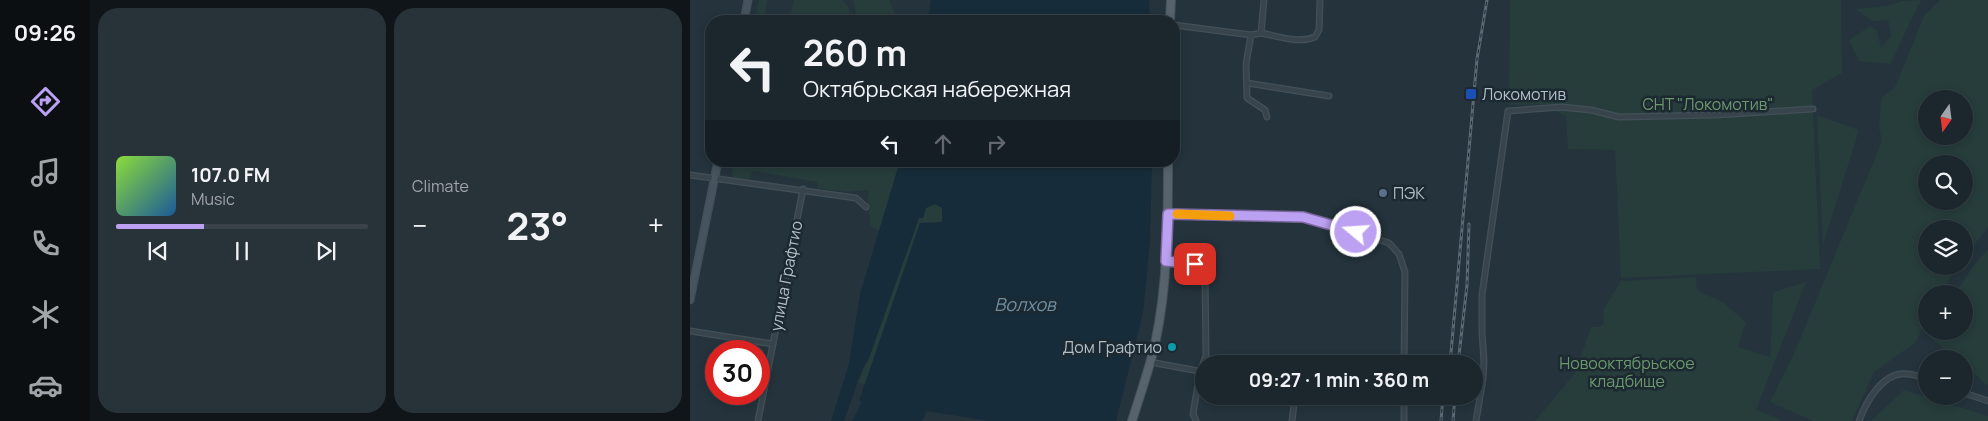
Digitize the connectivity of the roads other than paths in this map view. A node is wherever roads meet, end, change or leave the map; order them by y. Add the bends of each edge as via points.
1 (748, 0) edge
2 (1171, 0) edge
3 (1264, 0) edge
4 (1320, 0) edge
5 (745, 15) edge
6 (1170, 15) edge
7 (1180, 27) edge
8 (1261, 33) junction
9 (1251, 35) junction
10 (1247, 83) junction
11 (1329, 96) dead end
12 (1813, 109) dead end
13 (1267, 117) dead end
14 (717, 167) edge
15 (1168, 167) edge
16 (690, 175) edge
17 (714, 179) junction
18 (803, 189) junction
19 (866, 207) dead end
20 (1168, 214) junction
21 (1166, 261) junction
22 (690, 300) edge
23 (690, 331) edge
24 (773, 344) junction
25 (1206, 355) edge
26 (1404, 355) edge
27 (1150, 362) junction
28 (1195, 371) edge
29 (1918, 377) edge
30 (1973, 395) edge
31 (1988, 401) edge
32 (1195, 405) edge
33 (1294, 405) edge
34 (1404, 405) edge
35 (758, 421) edge
36 (1132, 421) edge
37 (1196, 421) edge
38 (1292, 421) edge
39 (1404, 421) edge
40 (1476, 421) edge
41 (1858, 421) edge

1 - 5 street
2 - 6 main road
3 - 8 street
4 - 8 street via 1319,30 1315,38 1299,40
7 - 9 street
8 - 9 street
9 - 10 street via 1246,64
10 - 11 street
10 - 13 street via 1247,98 1265,110
12 - 40 street via 1619,117 1561,107 1508,111 1482,295 1484,362
14 - 17 street
15 - 20 main road
16 - 17 street
17 - 18 street
17 - 22 street
18 - 19 street via 856,198
18 - 24 street, улица Графтио
20 - 21 main road
20 - 26 street via 1303,217 1388,242 1399,254 1405,272
21 - 25 street via 1201,266 1205,275
21 - 27 main road via 1160,320
23 - 24 street
24 - 35 street, улица Графтио
27 - 28 street
27 - 36 main road
29 - 41 street via 1905,373 1889,378 1868,402
30 - 31 street
32 - 37 street via 1193,414
33 - 38 street
34 - 39 street

